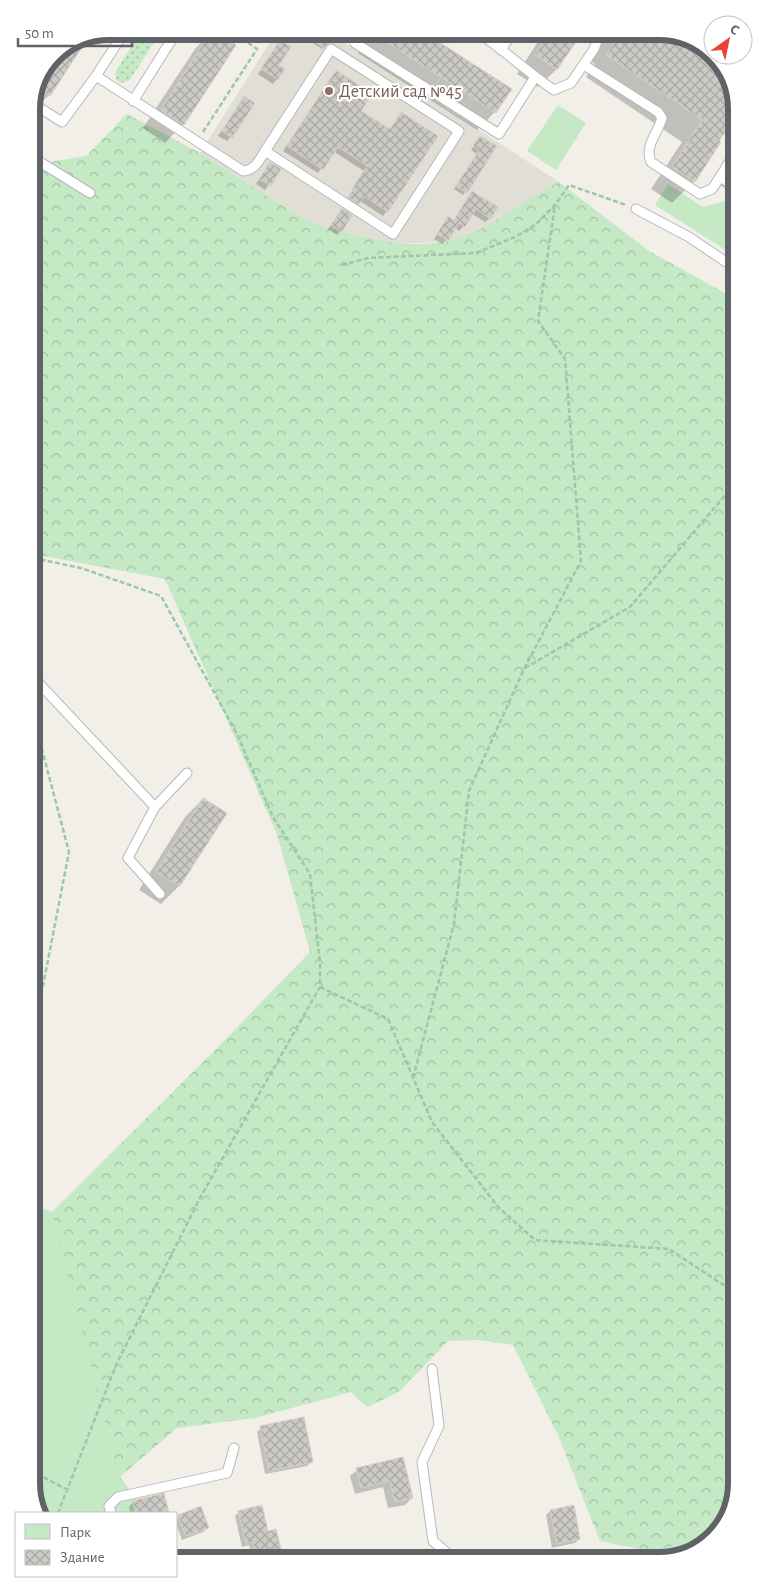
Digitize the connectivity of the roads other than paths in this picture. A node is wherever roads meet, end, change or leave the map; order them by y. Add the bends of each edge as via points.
1 (119, 40) edge
2 (171, 40) edge
3 (357, 40) edge
4 (489, 40) edge
5 (507, 40) edge
6 (597, 40) edge
7 (501, 50) junction
8 (584, 65) junction
9 (96, 76) junction
10 (535, 78) junction
11 (133, 101) junction
12 (40, 108) edge
13 (265, 151) junction
14 (40, 162) edge
15 (728, 164) edge
16 (720, 177) junction
17 (728, 182) edge
18 (90, 193) dead end
19 (636, 209) road end
20 (728, 263) edge
21 (40, 684) edge
22 (187, 773) dead end
23 (155, 807) junction
24 (160, 894) dead end
25 (432, 1369) dead end
26 (234, 1448) dead end
27 (111, 1512) edge
28 (446, 1552) edge

1 - 9 lane
2 - 11 lane
3 - 10 lane via 355,43 499,134
4 - 7 lane
5 - 7 lane
6 - 8 lane
7 - 10 lane
8 - 10 lane via 571,83 554,90
8 - 16 lane via 658,112 662,118 648,148 651,162 700,194 712,189
9 - 11 lane
9 - 12 lane via 62,122
11 - 13 lane via 243,171 256,165
13 - 13 lane via 393,234 459,132 331,49
14 - 18 lane
15 - 16 lane
16 - 17 lane
19 - 20 lane via 689,237
21 - 23 lane
22 - 23 lane
23 - 24 lane via 128,858
25 - 28 lane via 439,1426 422,1462 434,1542
26 - 27 lane via 227,1473 118,1496 109,1506

